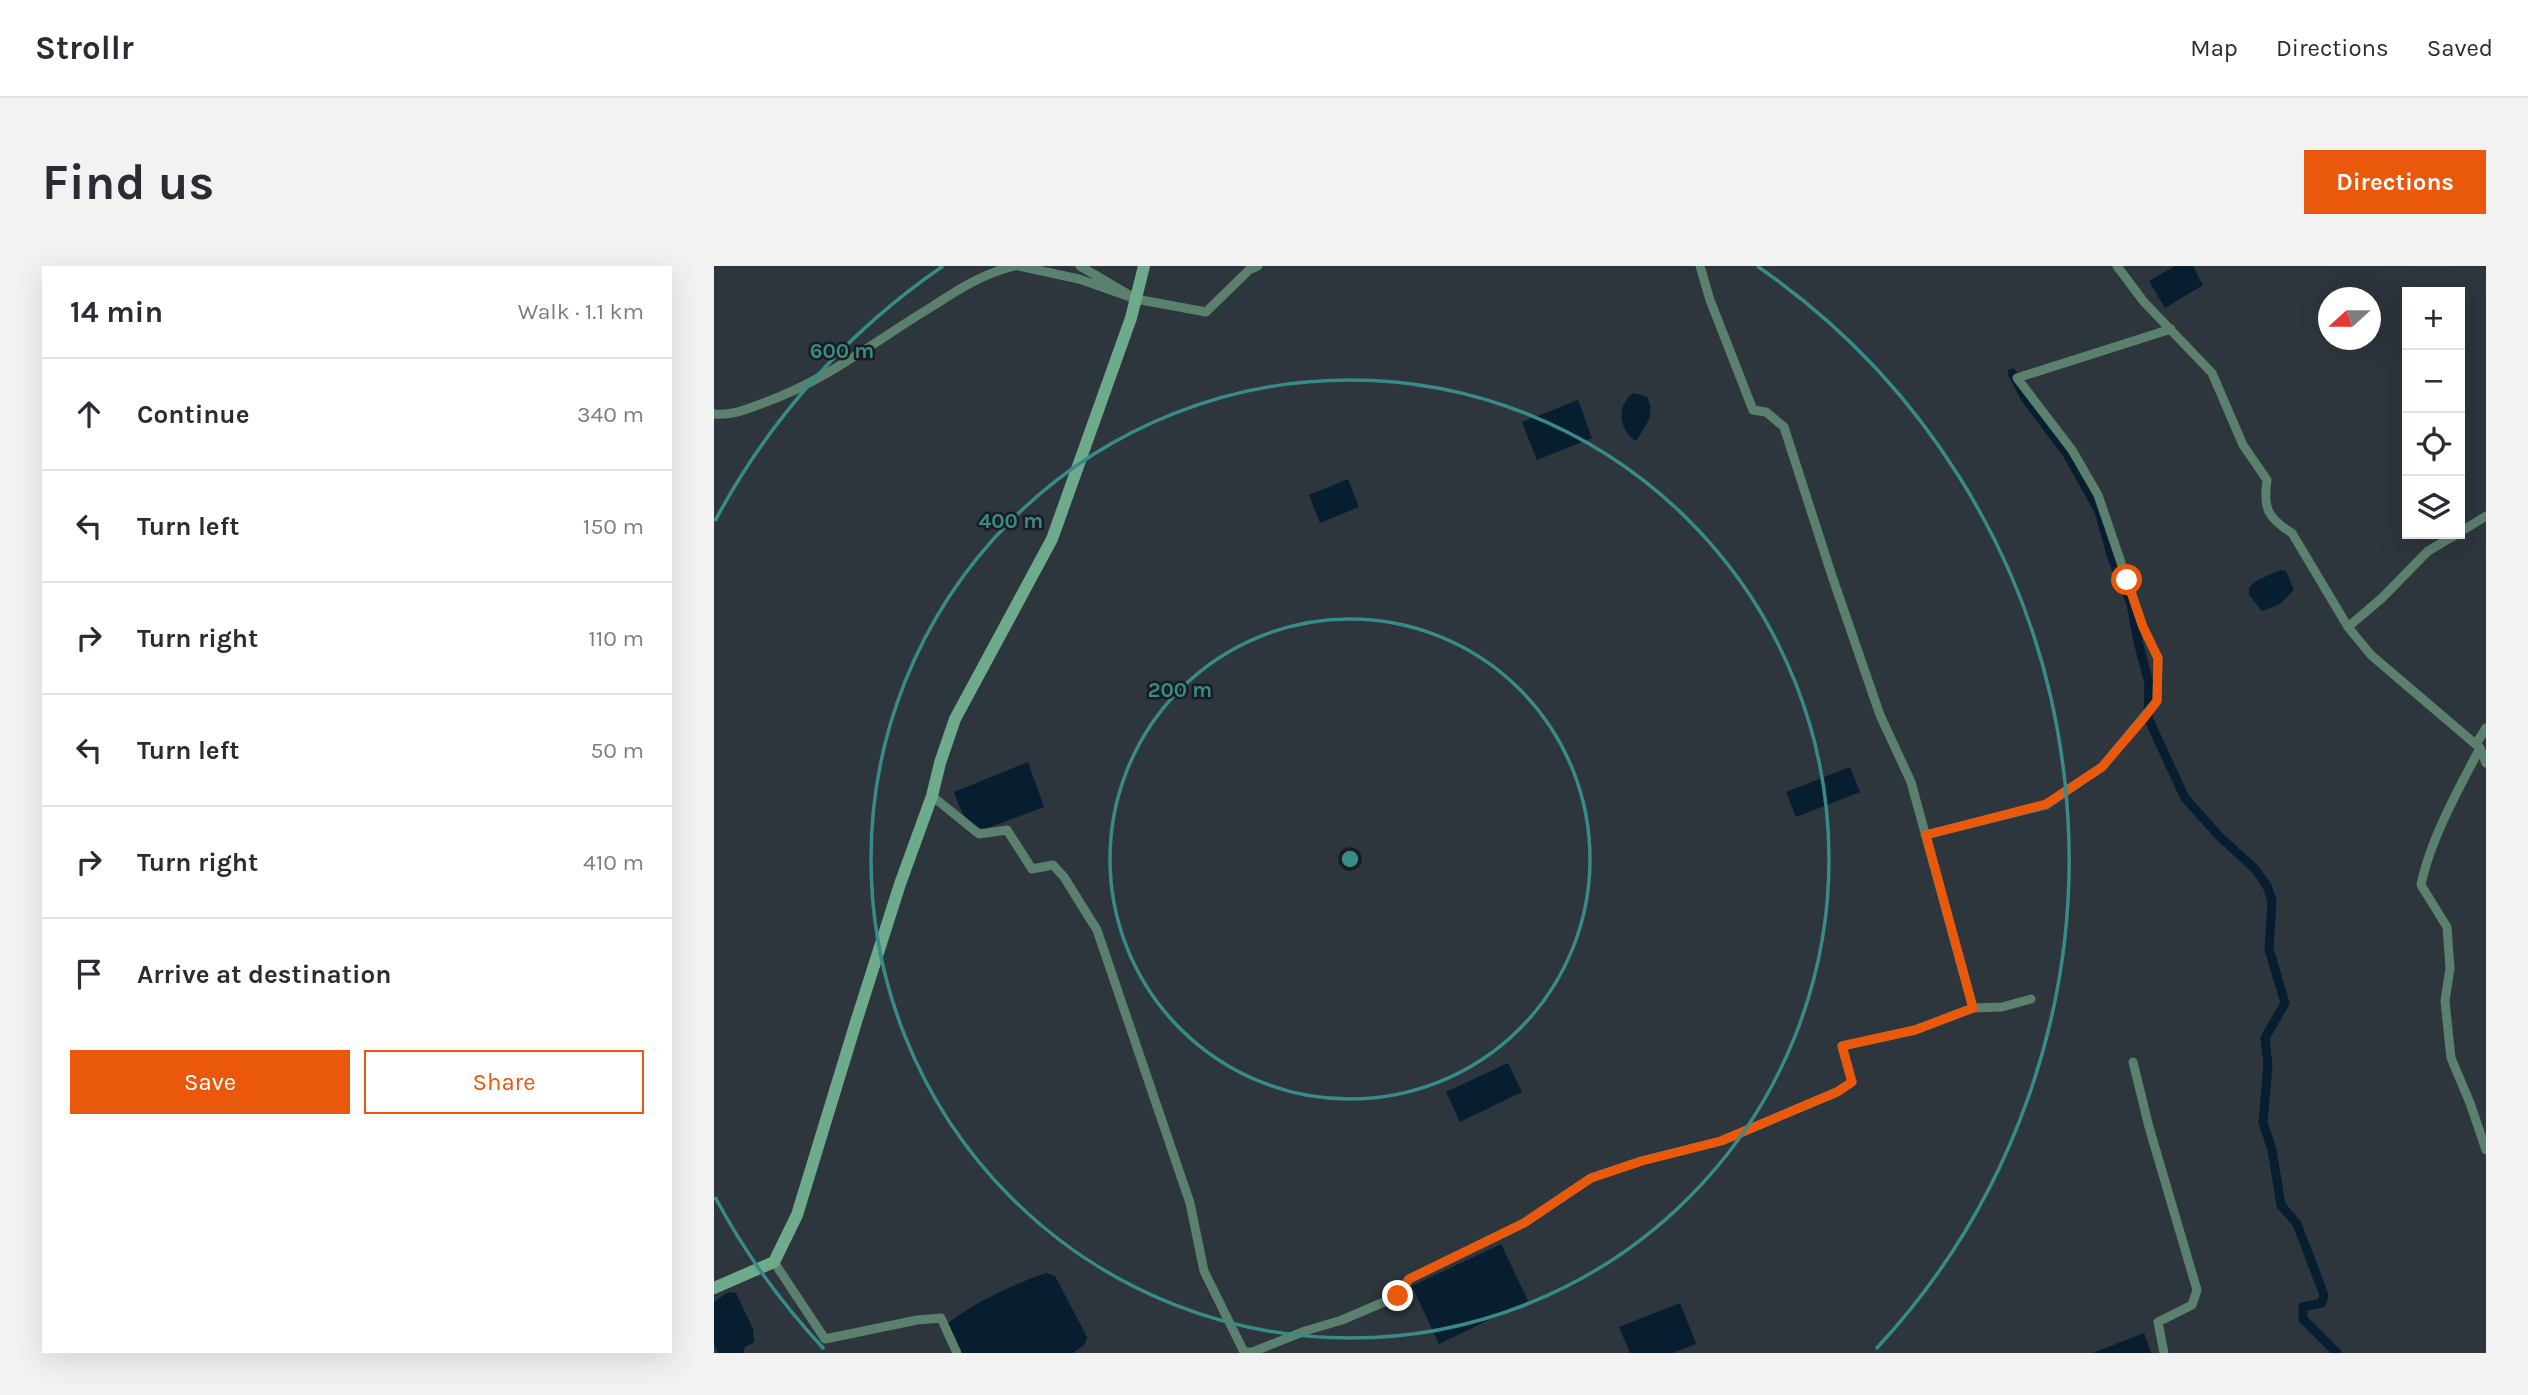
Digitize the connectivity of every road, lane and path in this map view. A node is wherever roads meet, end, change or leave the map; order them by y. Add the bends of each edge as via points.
1 (1016, 266) edge
2 (1080, 266) edge
3 (1144, 266) edge
4 (1258, 266) edge
5 (1700, 266) edge
6 (2117, 266) edge
7 (1136, 299) junction
8 (2171, 329) junction
9 (714, 414) edge
10 (2486, 516) edge
11 (2465, 529) edge
12 (2448, 539) edge
13 (2348, 627) junction
14 (2486, 728) edge
15 (2478, 746) junction
16 (2486, 763) edge
17 (932, 796) junction
18 (1926, 835) junction
19 (2031, 999) dead end
20 (1973, 1008) junction
21 (2133, 1062) dead end
22 (2486, 1150) edge
23 (774, 1262) junction
24 (714, 1288) edge
25 (1252, 1352) edge
26 (957, 1353) edge
27 (2164, 1353) edge

1 - 7 street via 1079,279
1 - 9 street via 958,290 805,386 749,409
2 - 7 street
3 - 7 main road
4 - 7 street via 1206,312
5 - 18 street via 1753,410 1766,412 1784,427 1880,715 1911,782
6 - 8 street
7 - 17 main road via 1052,539 955,719
8 - 13 street via 2212,373 2243,445 2267,480 2264,501 2275,523 2292,533
8 - 18 street via 2017,377 2072,450 2098,495 2158,658 2157,701 2102,767 2046,804
10 - 11 street
12 - 13 street via 2428,551
13 - 15 street via 2371,655
14 - 15 street
15 - 16 street
15 - 22 street via 2421,885 2447,927 2450,968 2445,1001 2451,1058
17 - 23 main road via 797,1216
17 - 25 street via 979,834 1007,830 1032,869 1053,865 1097,930 1190,1203 1204,1271 1244,1352
18 - 20 street
19 - 20 street
20 - 25 street via 1915,1030 1842,1046 1852,1082 1837,1092 1721,1141 1591,1178 1524,1223 1409,1279 1398,1296
21 - 27 street via 2197,1290 2192,1305 2158,1322
23 - 24 main road
23 - 26 street via 825,1339 941,1318

